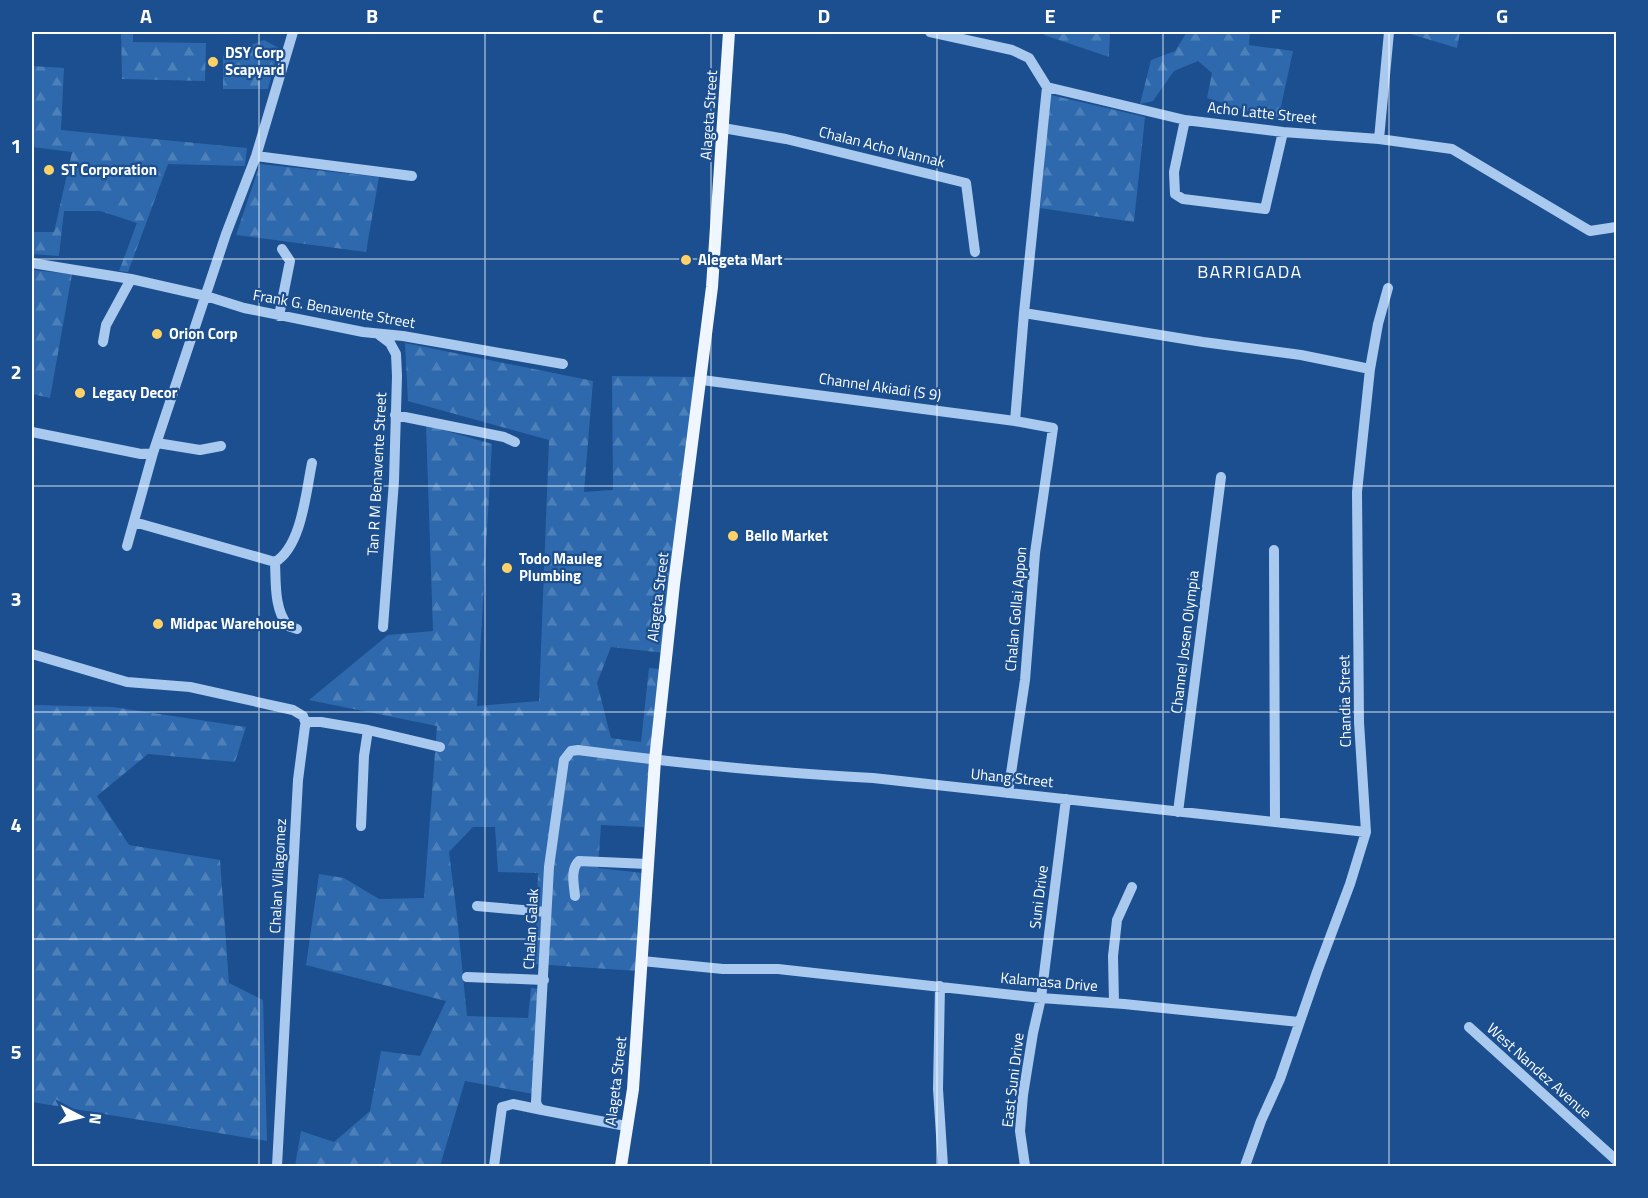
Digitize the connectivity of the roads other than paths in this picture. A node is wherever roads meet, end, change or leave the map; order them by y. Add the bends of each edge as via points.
1 (293, 32) edge
2 (729, 32) edge
3 (930, 32) edge
4 (1389, 32) edge
5 (1047, 87) junction
6 (1185, 120) junction
7 (723, 128) junction
8 (1283, 132) junction
9 (1379, 139) junction
10 (256, 156) junction
11 (412, 176) dead end
12 (1617, 226) edge
13 (282, 249) dead end
14 (975, 252) dead end
15 (32, 263) edge
16 (131, 279) junction
17 (1388, 288) dead end
18 (206, 296) junction
19 (1024, 313) junction
20 (279, 316) junction
21 (375, 333) junction
22 (103, 342) dead end
23 (563, 364) dead end
24 (1370, 369) junction
25 (702, 380) junction
26 (394, 415) junction
27 (1015, 421) junction
28 (1053, 428) joint
29 (32, 432) edge
30 (515, 442) dead end
31 (221, 446) dead end
32 (155, 448) junction
33 (312, 463) dead end
34 (1221, 477) dead end
35 (134, 522) junction
36 (127, 546) dead end
37 (1274, 550) dead end
38 (275, 562) junction
39 (383, 627) dead end
40 (297, 629) dead end
41 (32, 654) edge
42 (306, 724) junction
43 (368, 730) junction
44 (440, 747) dead end
45 (655, 760) junction
46 (1008, 793) junction
47 (1066, 799) junction
48 (1178, 812) junction
49 (1275, 822) junction
50 (361, 826) dead end
51 (1366, 832) junction
52 (648, 864) junction
53 (1132, 887) dead end
54 (575, 896) dead end
55 (477, 906) dead end
56 (546, 912) junction
57 (642, 962) junction
58 (467, 977) dead end
59 (544, 980) junction
60 (940, 986) junction
61 (1041, 998) junction
62 (1114, 1003) junction
63 (1299, 1022) junction
64 (1469, 1027) dead end
65 (542, 1110) junction
66 (626, 1126) junction
67 (1617, 1161) edge
68 (277, 1167) edge
69 (494, 1167) edge
70 (621, 1167) edge
71 (943, 1167) edge
72 (1025, 1167) edge
73 (1245, 1167) edge

1 - 10 street
2 - 7 main road, Alageta Street
3 - 5 street via 1012,50 1029,58
4 - 9 street
5 - 6 street, Acho Latte Street
5 - 19 street
6 - 8 street, Acho Latte Street
6 - 8 street via 1174,172 1175,194 1184,199 1265,209
7 - 14 street, Chalan Acho Nannak via 786,139 966,183
7 - 25 main road, Alageta Street
8 - 9 street, Acho Latte Street
9 - 12 street, Acho Latte Street via 1452,148 1590,231
10 - 11 street
10 - 18 street
13 - 20 street via 290,261
15 - 16 street, Frank G. Benavente Street
16 - 18 street, Frank G. Benavente Street
16 - 22 street via 106,325
17 - 24 street, Chandia Street
18 - 20 street, Frank G. Benavente Street
18 - 32 street
19 - 24 street
19 - 27 street
20 - 21 street, Frank G. Benavente Street
21 - 23 street, Frank G. Benavente Street
21 - 26 street, Tan R M Benavente Street via 390,343 396,354
24 - 51 street, Chandia Street via 1357,492 1359,722
25 - 27 street, Channel Akiadi (S 9)
25 - 45 main road, Alageta Street
26 - 30 street
26 - 39 street, Tan R M Benavente Street via 394,481
27 - 28 street, Channel Akiadi (S 9)
28 - 46 street, Chalan Gollai Appon via 1035,553 1023,699
29 - 32 street via 141,454
31 - 32 street via 200,450
32 - 35 street
33 - 38 street via 296,536 288,552
34 - 48 street, Channel Josen Olympia
35 - 36 street
35 - 38 street
37 - 49 street
38 - 40 street via 281,615 288,626
41 - 42 street via 127,682 190,687 293,710 303,716
42 - 43 street via 321,722
42 - 68 street, Chalan Villagomez via 298,780
43 - 44 street
43 - 50 street
45 - 46 street, Uhang Street
45 - 52 main road, Alageta Street
45 - 56 street, Chalan Galak via 568,752 557,802
46 - 47 street, Uhang Street
47 - 48 street, Uhang Street
47 - 61 street, Suni Drive
48 - 49 street, Uhang Street
49 - 51 street, Uhang Street
51 - 63 street, Chandia Street
52 - 54 street via 579,861 574,870
52 - 57 main road, Alageta Street
53 - 62 street via 1117,920
55 - 56 street
56 - 59 street, Chalan Galak
57 - 60 street, Kalamasa Drive via 778,969
57 - 66 main road, Alageta Street via 633,1089
58 - 59 street
59 - 65 street, Chalan Galak via 536,1102
60 - 61 street, Kalamasa Drive
60 - 71 street via 938,1089
61 - 62 street, Kalamasa Drive
61 - 72 street, East Suni Drive via 1020,1131
62 - 63 street, Kalamasa Drive
63 - 73 street
64 - 67 street, West Nandez Avenue
65 - 66 street
65 - 69 street via 513,1104 502,1107
66 - 70 main road, Alageta Street

